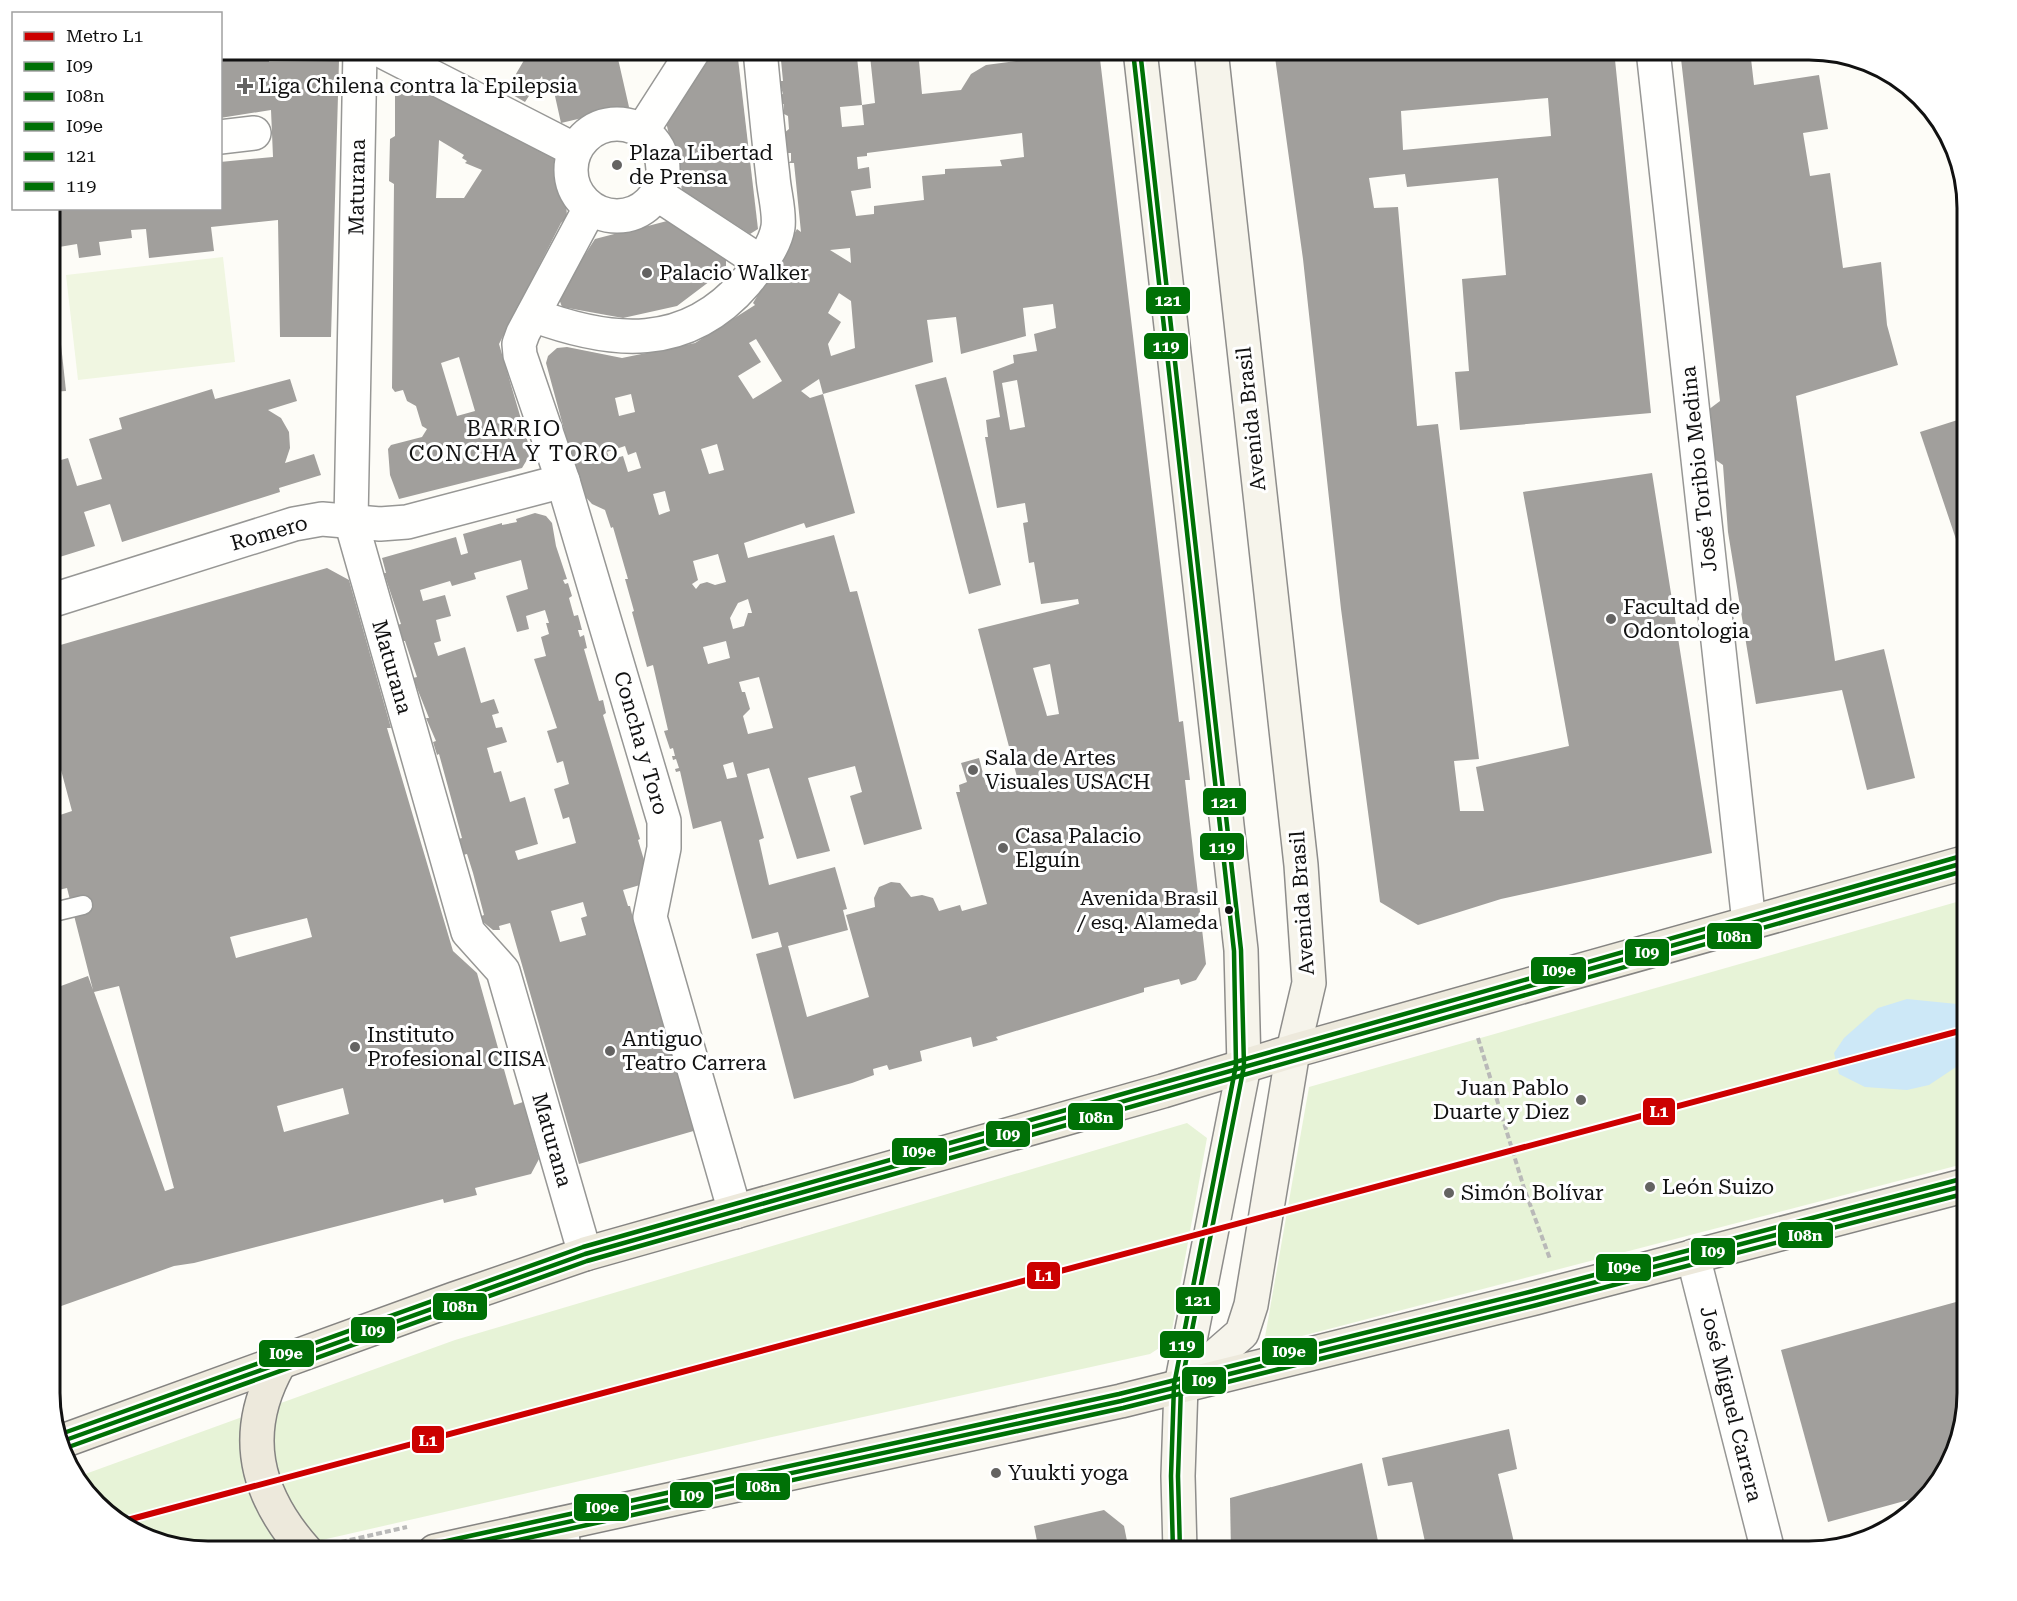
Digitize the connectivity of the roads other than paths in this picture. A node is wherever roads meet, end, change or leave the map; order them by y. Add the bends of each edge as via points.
1 (360, 60) edge
2 (400, 60) edge
3 (688, 60) edge
4 (761, 60) edge
5 (1141, 60) edge
6 (1212, 60) edge
7 (1654, 60) edge
8 (642, 131) junction
9 (254, 133) dead end
10 (222, 137) edge
11 (575, 150) junction
12 (657, 194) junction
13 (590, 208) junction
14 (762, 263) junction
15 (533, 315) junction
16 (563, 481) junction
17 (351, 521) junction
18 (60, 598) edge
19 (1957, 865) edge
20 (83, 905) dead end
21 (60, 911) edge
22 (1749, 923) junction
23 (1293, 1051) junction
24 (1244, 1066) junction
25 (1957, 1188) edge
26 (735, 1212) junction
27 (585, 1254) junction
28 (1693, 1256) junction
29 (279, 1364) junction
30 (1181, 1386) junction
31 (68, 1439) edge
32 (563, 1538) edge
33 (299, 1541) edge
34 (533, 1541) edge
35 (1180, 1541) edge
36 (1765, 1541) edge

1 - 17 street, Maturana
2 - 11 street
3 - 8 street
4 - 14 street via 778,227
5 - 24 main road via 1238,913
6 - 23 main road, Avenida Brasil via 1306,917 1309,983
7 - 22 street, José Toribio Medina
8 - 11 street via 630,126 604,126 592,131
8 - 12 street via 660,155 663,174
9 - 10 street
11 - 13 street via 572,181 580,199
12 - 13 street via 641,209 621,216
12 - 14 street
13 - 15 street, Concha y Toro
14 - 15 street via 734,296 690,325 658,334 626,338 573,330
15 - 16 street, Concha y Toro via 523,333 520,355
16 - 17 street, Romero via 407,522
16 - 26 street, Concha y Toro via 664,821 664,848 650,917
17 - 18 street, Romero via 322,519 294,524
17 - 27 street, Maturana via 468,932 504,971
19 - 22 main road
20 - 21 lane
22 - 23 main road
23 - 24 main road
23 - 30 main road, Avenida Brasil via 1251,1305 1242,1333
24 - 26 main road
24 - 30 main road
25 - 28 main road
26 - 27 main road
27 - 29 main road
28 - 30 main road
28 - 36 street, José Miguel Carrera
29 - 31 main road
29 - 33 main road via 261,1403 256,1450 271,1503
30 - 32 main road
30 - 35 main road
32 - 34 main road

